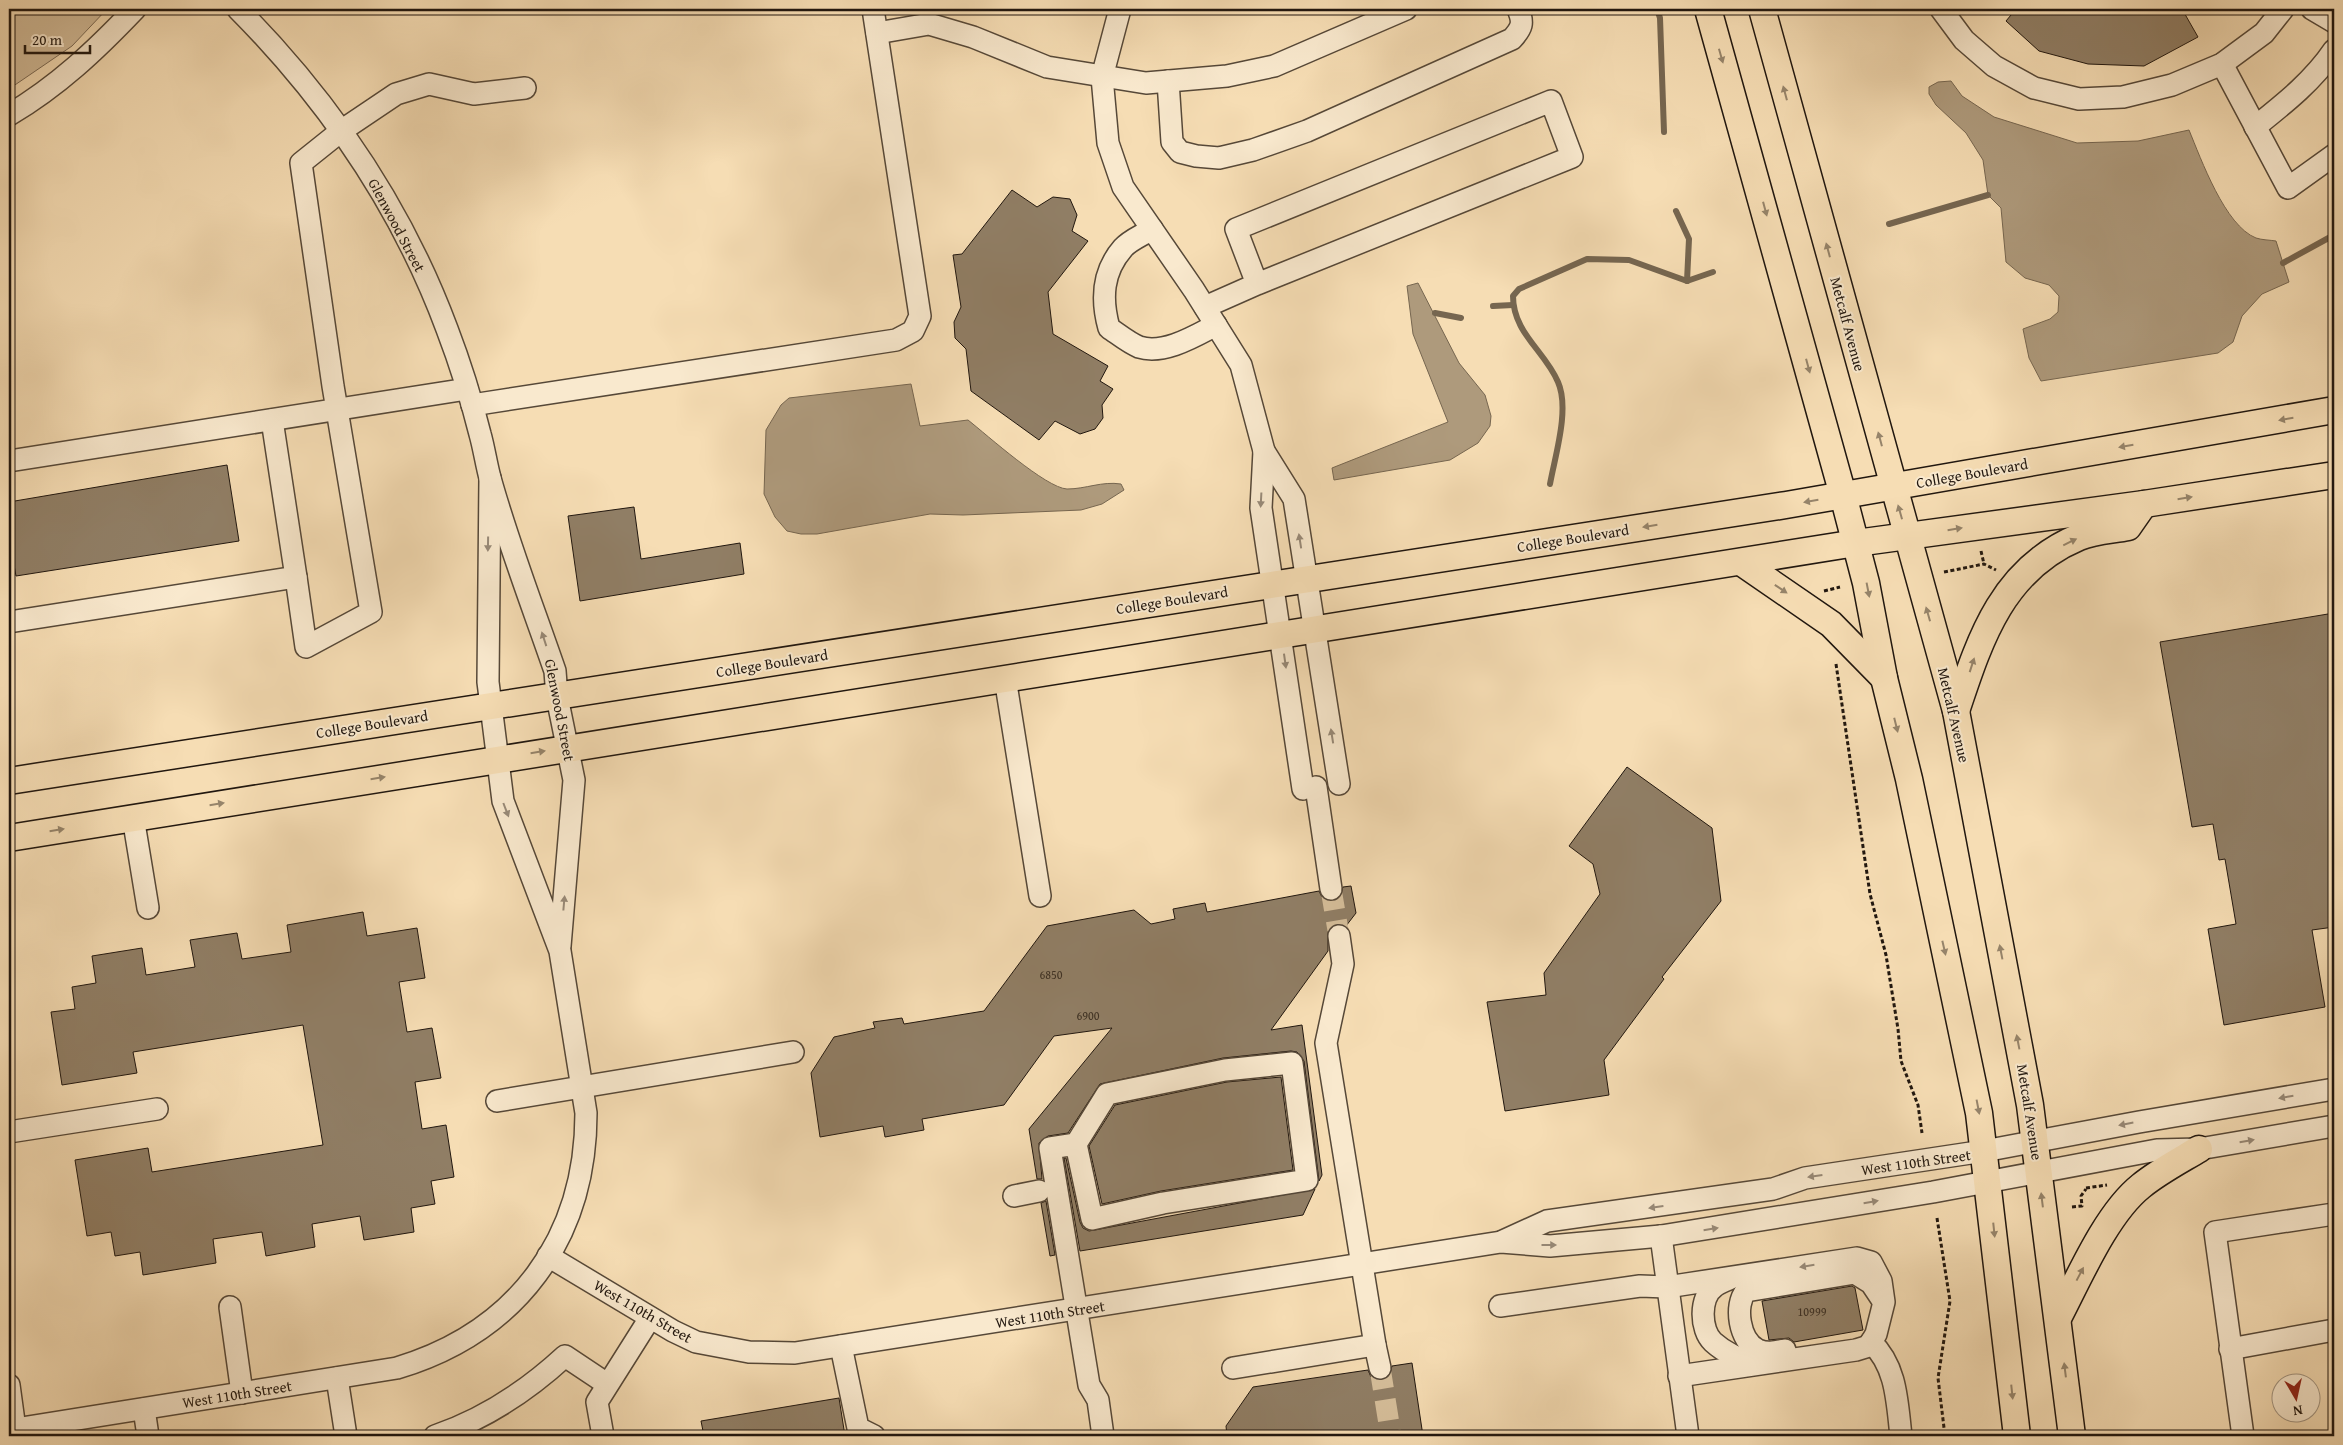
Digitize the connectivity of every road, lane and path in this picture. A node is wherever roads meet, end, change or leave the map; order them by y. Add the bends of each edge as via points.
1 (135, 9) edge
2 (238, 9) edge
3 (873, 9) edge
4 (1120, 9) edge
5 (1406, 9) edge
6 (1518, 9) edge
7 (1708, 9) edge
8 (1762, 9) edge
9 (1941, 9) edge
10 (2283, 9) edge
11 (2312, 9) edge
12 (2334, 22) edge
13 (876, 33) junction
14 (2334, 50) edge
15 (2222, 64) junction
16 (1102, 78) junction
17 (1168, 81) junction
18 (525, 88) dead end
19 (9, 115) edge
20 (2255, 126) junction
21 (341, 131) junction
22 (2334, 155) edge
23 (1152, 229) junction
24 (1257, 284) junction
25 (1210, 316) junction
26 (470, 397) junction
27 (338, 409) junction
28 (2334, 410) edge
29 (272, 420) junction
30 (1264, 452) junction
31 (9, 461) edge
32 (2332, 475) edge
33 (490, 478) junction
34 (1893, 486) junction
35 (1843, 495) junction
36 (2144, 504) junction
37 (1907, 537) junction
38 (1856, 543) junction
39 (1981, 551) dead end
40 (1741, 562) junction
41 (1944, 572) dead end
42 (296, 577) junction
43 (1307, 580) junction
44 (1273, 585) junction
45 (1840, 587) dead end
46 (1818, 592) dead end
47 (9, 622) edge
48 (1314, 630) junction
49 (1281, 635) junction
50 (1836, 663) dead end
51 (1004, 678) junction
52 (1884, 678) junction
53 (556, 697) junction
54 (491, 705) junction
55 (1956, 711) junction
56 (567, 748) junction
57 (497, 758) junction
58 (9, 781) edge
59 (1340, 784) dead end
60 (133, 817) junction
61 (9, 838) edge
62 (1331, 889) tunnel mouth
63 (1040, 896) dead end
64 (148, 908) dead end
65 (1339, 936) tunnel mouth
66 (560, 951) junction
67 (794, 1052) dead end
68 (582, 1087) junction
69 (2334, 1089) edge
70 (497, 1101) dead end
71 (157, 1109) dead end
72 (2334, 1126) edge
73 (9, 1132) edge
74 (1922, 1133) dead end
75 (2034, 1142) junction
76 (1076, 1144) junction
77 (2199, 1149) junction
78 (1984, 1152) junction
79 (2039, 1171) junction
80 (1989, 1182) junction
81 (2084, 1182) dead end
82 (1039, 1191) dead end
83 (1014, 1196) dead end
84 (2072, 1207) dead end
85 (2334, 1214) edge
86 (1937, 1218) dead end
87 (1661, 1236) junction
88 (1501, 1242) junction
89 (548, 1256) junction
90 (1364, 1264) junction
91 (1739, 1284) junction
92 (1667, 1287) junction
93 (1500, 1306) dead end
94 (230, 1307) dead end
95 (1077, 1310) junction
96 (650, 1318) junction
97 (2058, 1318) junction
98 (2334, 1330) edge
99 (1874, 1338) junction
100 (1375, 1345) junction
101 (841, 1346) junction
102 (2230, 1349) junction
103 (1759, 1357) junction
104 (1233, 1368) dead end
105 (1380, 1368) tunnel mouth
106 (1679, 1376) junction
107 (337, 1378) junction
108 (607, 1384) junction
109 (9, 1385) edge
110 (242, 1393) junction
111 (144, 1409) junction
112 (12, 1430) edge
113 (148, 1436) edge
114 (346, 1436) edge
115 (435, 1436) edge
116 (602, 1436) edge
117 (874, 1436) edge
118 (1103, 1436) edge
119 (1688, 1436) edge
120 (1901, 1436) edge
121 (1945, 1436) edge
122 (2017, 1436) edge
123 (2072, 1436) edge
124 (2243, 1436) edge

1 - 19 street via 72,71
2 - 21 street, Glenwood Street via 310,88
3 - 13 street
4 - 16 street
5 - 17 street via 1274,66 1227,76
6 - 17 street via 1522,29 1512,39 1307,131 1219,158 1180,152 1172,142
7 -> 35 main road
34 -> 8 main road, Metcalf Avenue
9 - 15 street via 1964,40 1994,66 2034,88 2078,99 2123,97 2172,85
10 - 15 street via 2264,33
11 - 12 street
13 - 16 street via 929,24 973,37 1047,67
13 - 26 street via 920,316 913,331 896,340
14 - 20 street via 2319,72 2297,94
15 - 20 street
16 - 17 street via 1146,83
16 - 23 street via 1108,144 1123,187
18 - 21 street via 474,94 429,84 396,94
20 - 22 street via 2288,188
21 - 26 street, Glenwood Street via 386,200 414,253 447,328
21 - 27 street via 300,163
23 - 25 street
23 - 25 street via 1124,247 1109,270 1103,288 1109,328 1139,347 1158,347 1180,344
24 - 24 street via 1572,157 1551,101 1236,229
24 - 25 street
25 - 30 street via 1241,365
26 - 27 street
26 - 33 street, Glenwood Street
27 - 29 street
27 - 42 street via 371,612 306,647
28 -> 34 main road, College Boulevard
29 - 31 street
29 - 42 street
43 -> 30 street via 1294,499
30 -> 44 street via 1261,508
36 -> 32 main road
53 -> 33 street, Glenwood Street via 554,671
33 -> 54 street, Glenwood Street via 488,682
34 - 35 main road, College Boulevard
37 -> 34 main road, Metcalf Avenue
35 - 38 main road
35 -> 43 main road, College Boulevard
37 -> 36 main road
55 -> 36 main road via 1987,627 2014,585 2058,548 2081,536 2128,527
37 - 38 main road
55 -> 37 main road, Metcalf Avenue
38 - 40 main road
38 -> 52 main road
39 - 41 path via 1984,564
40 - 48 main road
40 -> 52 main road via 1831,624
42 - 47 street
43 - 44 main road, College Boulevard
43 - 48 street
44 - 49 street
44 - 53 main road, College Boulevard
45 - 46 path
48 - 49 main road
59 -> 48 street
49 - 51 main road
49 -> 62 street
50 - 74 path via 1870,894 1886,955 1901,1061 1918,1105
51 - 56 main road
51 - 63 street
52 -> 78 main road via 1961,1024
53 - 54 main road, College Boulevard
53 - 56 street, Glenwood Street
54 - 57 street, Glenwood Street
54 - 58 main road, College Boulevard
75 -> 55 main road, Metcalf Avenue via 2030,1105
57 -> 56 main road
66 -> 56 street, Glenwood Street via 574,780
60 -> 57 main road
57 -> 66 street, Glenwood Street via 503,801
61 -> 60 main road
60 - 64 street
65 - 90 street via 1343,964 1326,1043
66 - 68 street, Glenwood Street
67 - 68 street
68 - 70 street
68 - 89 street, Glenwood Street via 586,1139 580,1183 568,1220
69 -> 75 street, West 110th Street
71 - 73 street
77 -> 72 street, West 110th Street
75 - 78 street, West 110th Street
75 - 79 main road, Metcalf Avenue
76 - 76 street via 1107,1094 1225,1070 1292,1063 1307,1180 1164,1203 1092,1219
76 - 95 street via 1050,1148
77 - 79 street, West 110th Street via 2157,1150
97 -> 77 main road via 2104,1230 2120,1208 2140,1186
78 - 80 main road
78 -> 88 street, West 110th Street via 1805,1178 1773,1189 1548,1221
79 - 80 street, West 110th Street
97 -> 79 main road, Metcalf Avenue
87 -> 80 street, West 110th Street
80 -> 122 main road
81 - 84 path via 2082,1206
82 - 83 street
85 - 102 street via 2215,1232
86 - 121 path via 1950,1301 1938,1378
88 -> 87 street, West 110th Street via 1550,1246
87 - 92 street
88 - 90 street, West 110th Street
89 - 96 street, West 110th Street
89 - 107 street, West 110th Street via 533,1281 516,1299 466,1339 425,1359 397,1368
90 - 95 street, West 110th Street
90 - 100 street
91 - 92 street
99 -> 91 street via 1884,1302 1877,1272 1871,1262 1857,1258
91 - 103 street via 1741,1320 1748,1341
91 - 103 street via 1714,1286 1708,1294 1704,1308 1706,1331 1712,1341 1728,1353
92 - 93 street via 1640,1286
92 - 106 street
94 - 110 street
95 - 101 street, West 110th Street
95 - 118 street via 1089,1385 1098,1400
96 - 101 street, West 110th Street via 696,1342 749,1352 795,1353
96 - 108 street
123 -> 97 main road, Metcalf Avenue
98 - 102 street
99 - 103 street via 1869,1346 1856,1350
99 - 120 street via 1892,1375
100 - 104 street
100 - 105 street
101 - 117 street via 858,1428
102 - 124 street
103 - 106 street
106 - 119 street
107 - 110 street, West 110th Street
107 - 114 street
108 - 115 street via 565,1356 513,1399
108 - 116 street via 597,1402
109 - 112 street
110 - 111 street, West 110th Street
111 - 112 street, West 110th Street
111 - 113 street

